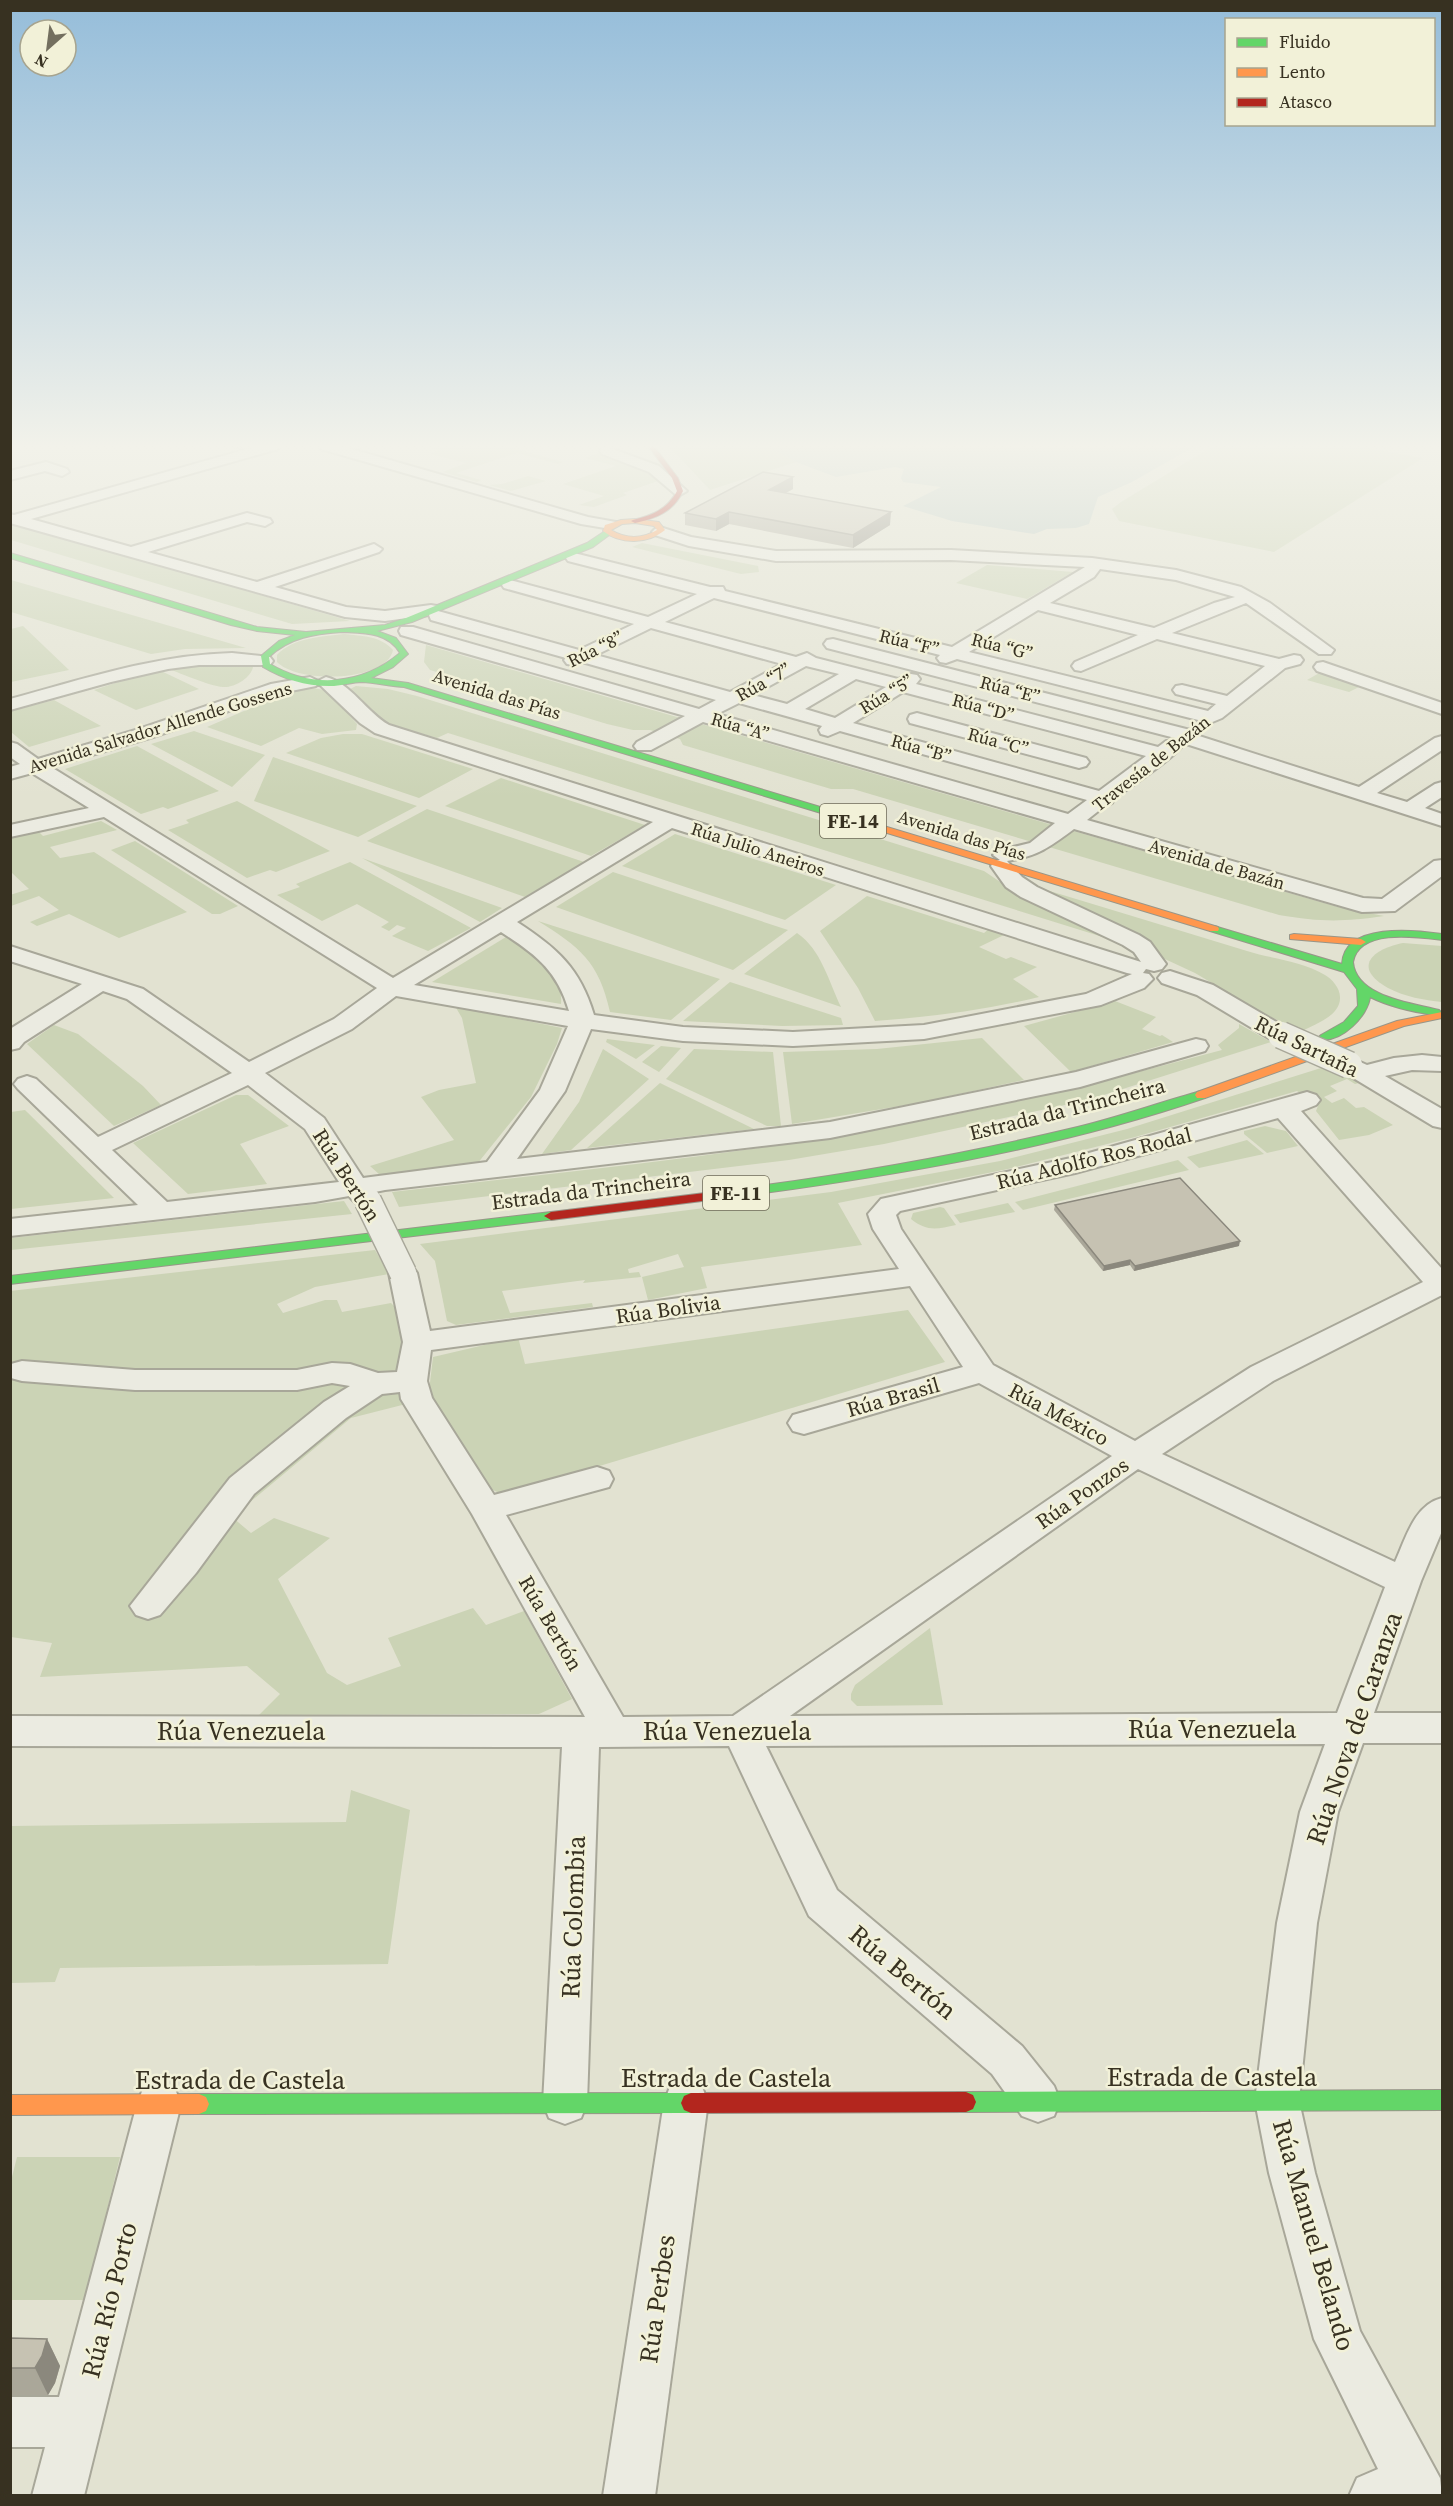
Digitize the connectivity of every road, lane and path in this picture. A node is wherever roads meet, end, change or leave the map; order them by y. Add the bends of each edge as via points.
1 (37, 563) edge
2 (169, 563) edge
3 (331, 563) edge
4 (549, 563) edge
5 (562, 563) edge
6 (593, 563) edge
7 (990, 563) edge
8 (1091, 563) edge
9 (10, 565) edge
10 (273, 568) dead end
11 (1093, 568) junction
12 (710, 574) dead end
13 (294, 575) junction
14 (510, 585) junction
15 (256, 588) junction
16 (711, 593) junction
17 (1239, 601) junction
18 (1036, 605) junction
19 (436, 613) junction
20 (882, 617) dead end
21 (650, 623) junction
22 (859, 630) junction
23 (355, 631) junction
24 (314, 633) junction
25 (1155, 634) junction
26 (404, 638) junction
27 (976, 640) junction
28 (833, 644) junction
29 (955, 644) junction
30 (998, 645) dead end
31 (581, 656) junction
32 (1292, 658) junction
33 (269, 659) junction
34 (1330, 660) junction
35 (400, 661) junction
36 (801, 661) junction
37 (1073, 664) junction
38 (929, 668) junction
39 (1104, 671) dead end
40 (550, 672) junction
41 (854, 673) junction
42 (1052, 678) junction
43 (358, 679) junction
44 (317, 682) junction
45 (901, 685) junction
46 (1161, 685) dead end
47 (1028, 694) junction
48 (735, 697) junction
49 (950, 698) junction
50 (1443, 699) edge
51 (1230, 702) junction
52 (10, 705) edge
53 (1443, 709) edge
54 (789, 711) junction
55 (1001, 711) junction
56 (702, 715) junction
57 (1210, 717) junction
58 (917, 719) junction
59 (837, 724) junction
60 (1185, 736) junction
61 (888, 738) junction
62 (1109, 740) junction
63 (1443, 742) edge
64 (803, 745) junction
65 (644, 746) junction
66 (1162, 754) junction
67 (20, 758) edge
68 (1079, 762) junction
69 (10, 773) edge
70 (1050, 784) junction
71 (1443, 788) edge
72 (1362, 794) junction
73 (1105, 799) junction
74 (1410, 809) junction
75 (108, 810) junction
76 (1443, 820) edge
77 (669, 821) junction
78 (1072, 823) junction
79 (10, 831) edge
80 (1003, 861) junction
81 (1443, 866) edge
82 (501, 922) junction
83 (1443, 937) edge
84 (1360, 942) junction
85 (10, 953) edge
86 (1347, 969) junction
87 (1150, 972) junction
88 (102, 982) junction
89 (392, 988) junction
90 (1363, 988) junction
91 (1443, 1014) edge
92 (582, 1020) junction
93 (10, 1042) edge
94 (1196, 1046) dead end
95 (1443, 1064) edge
96 (1235, 1068) dead end
97 (1357, 1069) junction
98 (249, 1074) junction
99 (16, 1087) edge
100 (1443, 1120) edge
101 (95, 1148) junction
102 (496, 1169) junction
103 (370, 1207) junction
104 (160, 1211) junction
105 (882, 1214) joint
106 (10, 1228) edge
107 (918, 1276) junction
108 (10, 1280) edge
109 (1442, 1285) edge
110 (418, 1342) junction
111 (22, 1371) dead end
112 (982, 1372) junction
113 (412, 1381) junction
114 (375, 1384) junction
115 (804, 1422) dead end
116 (1136, 1455) junction
117 (597, 1479) dead end
118 (486, 1509) junction
119 (1443, 1510) edge
120 (1404, 1581) junction
121 (148, 1606) dead end
122 (1443, 1728) edge
123 (1350, 1729) junction
124 (10, 1731) edge
125 (741, 1731) junction
126 (597, 1732) junction
127 (1277, 2100) junction
128 (1443, 2100) edge
129 (1038, 2101) junction
130 (686, 2102) junction
131 (565, 2103) junction
132 (10, 2104) edge
133 (159, 2104) junction
134 (10, 2422) edge
135 (77, 2422) junction
136 (1404, 2491) edge
137 (58, 2496) edge
138 (629, 2496) edge

1 - 24 main road via 257,629
2 - 15 street
3 - 13 street
4 - 19 main road
5 - 14 main road
6 - 16 street, Rúa “F”
7 - 11 street
8 - 34 street via 1176,575 1235,590 1264,607
9 - 33 main road via 239,633
10 - 13 street
11 - 17 street via 1194,584
11 - 18 street, Rúa “5”
12 - 16 street, Rúa “8” via 733,580
13 - 15 street
14 - 19 main road
14 - 21 street, Rúa “D”
15 - 19 street via 357,614
16 - 21 street, Rúa “8”
16 - 22 street, Rúa “F”
17 - 25 street
17 - 32 street
18 - 25 street
18 - 27 street, Rúa “5”
19 - 23 main road
19 - 26 main road
19 - 31 street, Rúa “B”
20 - 22 street, Rúa “7”
21 - 31 street, Rúa “8”
21 - 36 street, Rúa “D”
22 - 28 street, Rúa “7”
22 - 29 street, Rúa “F”
23 - 24 main road
23 - 26 main road
24 - 33 main road via 290,639
25 - 32 street
25 - 37 street
26 - 35 main road
26 - 40 street, Rúa “A”
27 - 29 street, Rúa “5”
27 - 30 street, Rúa “G”
28 - 36 street, Rúa “7”
28 - 38 street, Rúa “E”
29 - 38 street, Rúa “5”
29 - 42 street, Rúa “F”
31 - 40 street, Rúa “8”
31 - 48 street, Rúa “B”
32 - 34 street
32 - 51 street, Travesía de Bazán
33 - 44 main road via 285,677
33 - 52 street via 217,657 160,664
33 - 67 street, Avenida Salvador Allende Gossens via 254,682
34 - 50 street
34 - 53 street
35 - 43 main road via 383,672
35 - 65 main road, Avenida das Pías / FE-14 via 401,669 419,679
36 - 41 street, Rúa “D”
36 - 48 street, Rúa “7”
37 - 39 street
37 - 42 street
38 - 45 street, Rúa “5”
38 - 47 street, Rúa “E”
40 - 56 street, Rúa “A”
41 - 45 street, Rúa “D”
41 - 54 street
42 - 47 street
42 - 57 street, Rúa “F”
43 - 44 main road
43 - 80 main road, Avenida das Pías / FE-14 via 405,685
44 - 67 street, Avenida Salvador Allende Gossens via 277,688 146,733
44 - 77 street, Rúa Julio Aneiros via 340,692 382,729
45 - 49 street, Rúa “D”
45 - 59 street, Rúa “5”
46 - 51 street
47 - 55 street
47 - 60 street, Rúa “E”
48 - 54 street, Rúa “B”
48 - 56 street, Rúa “7”
49 - 55 street, Rúa “D”
49 - 58 street
51 - 57 street, Travesía de Bazán
54 - 59 street, Rúa “B”
55 - 62 street, Rúa “D”
56 - 64 street, Rúa “A”
56 - 65 street, Rúa “7”
57 - 60 street, Travesía de Bazán
58 - 61 street
58 - 68 street, Rúa “C”
59 - 61 street, Rúa “B”
59 - 64 street, Rúa “5”
60 - 66 street, Travesía de Bazán
60 - 72 street, Rúa “E”
61 - 70 street, Rúa “B”
62 - 66 street, Rúa “D”
62 - 68 street
63 - 72 street
64 - 78 street, Rúa “A”
65 - 80 main road, Avenida das Pías / FE-14
66 - 73 street, Travesía de Bazán
67 - 69 street, Avenida Salvador Allende Gossens
67 - 75 street
68 - 70 street
70 - 73 street, Rúa “B”
71 - 74 street
72 - 74 street, Rúa “E”
73 - 78 street, Travesía de Bazán
74 - 76 street, Rúa “E”
75 - 79 street
75 - 89 street
77 - 82 street
77 - 87 street, Rúa Julio Aneiros
78 - 80 street, Travesía de Bazán via 1033,849
78 - 81 street, Avenida de Bazán via 1362,905 1388,906
80 - 84 main road, Avenida das Pías / FE-14 via 1254,929 1292,937
80 - 86 main road, Avenida das Pías / FE-14
80 - 87 street via 1014,882 1029,892 1142,946
82 - 89 street
82 - 92 street via 553,957 569,978
83 - 84 main road, Avenida das Pías via 1394,934
84 - 86 main road via 1351,949
85 - 88 street, Rúa Bertón
86 - 90 main road
87 - 92 street via 1136,983 1093,1000 924,1032 738,1038
87 - 97 street, Rúa Sartaña, bridge via 1205,990 1281,1035
88 - 93 street
88 - 98 street, Rúa Bertón via 135,994
89 - 92 street
89 - 98 street via 343,1024 267,1061
90 - 91 main road via 1403,1006
90 - 96 main road via 1366,1006 1346,1026 1313,1043
91 - 108 main road, Estrada da Trincheira / FE-11 via 1401,1023 1163,1108 996,1151 810,1184
92 - 102 street via 552,1091
94 - 102 street via 1080,1079 830,1130
95 - 97 street via 1421,1061
97 - 100 street, Rúa Sartaña
98 - 101 street
98 - 103 street, Rúa Bertón via 315,1124
99 - 101 street
101 - 104 street
102 - 103 street
103 - 104 street via 315,1194
103 - 110 street, Rúa Bertón, bridge via 403,1273
104 - 106 street
105 - 107 street, Rúa México via 887,1229
105 - 109 street, Rúa Adolfo Ros Rodal via 891,1205 1075,1165 1295,1104
107 - 110 street, Rúa Bolivia
107 - 112 street, Rúa México
109 - 116 street, Rúa Ponzos via 1262,1374
110 - 113 street, Rúa Bertón
111 - 114 street via 147,1380 297,1380 332,1373 350,1374
112 - 115 street, Rúa Brasil
112 - 116 street, Rúa México
113 - 114 street
113 - 118 street, Rúa Bertón via 417,1399
114 - 121 street via 335,1410 242,1486
116 - 120 street, Rúa México
116 - 125 street, Rúa Ponzos
117 - 118 street
118 - 126 street, Rúa Bertón
119 - 120 street, Rúa Nova de Caranza via 1429,1522
120 - 123 street, Rúa Nova de Caranza
122 - 123 street, Rúa Venezuela
123 - 125 street, Rúa Venezuela
123 - 127 street, Rúa Nova de Caranza via 1319,1812 1297,1923
124 - 126 street, Rúa Venezuela
125 - 126 street, Rúa Venezuela
125 - 129 street, Rúa Bertón via 823,1903 1008,2061
126 - 131 street, Rúa Colombia
127 - 128 main road, Estrada de Castela
127 - 129 main road, Estrada de Castela
127 - 136 street, Rúa Manuel Belando via 1292,2173 1338,2339
129 - 130 main road, Estrada de Castela
130 - 131 main road, Estrada de Castela
130 - 138 street, Rúa Perbes
131 - 133 main road, Estrada de Castela
132 - 133 main road, Estrada de Castela
133 - 135 street, Rúa Río Porto
134 - 135 street
135 - 137 street, Rúa Río Porto

